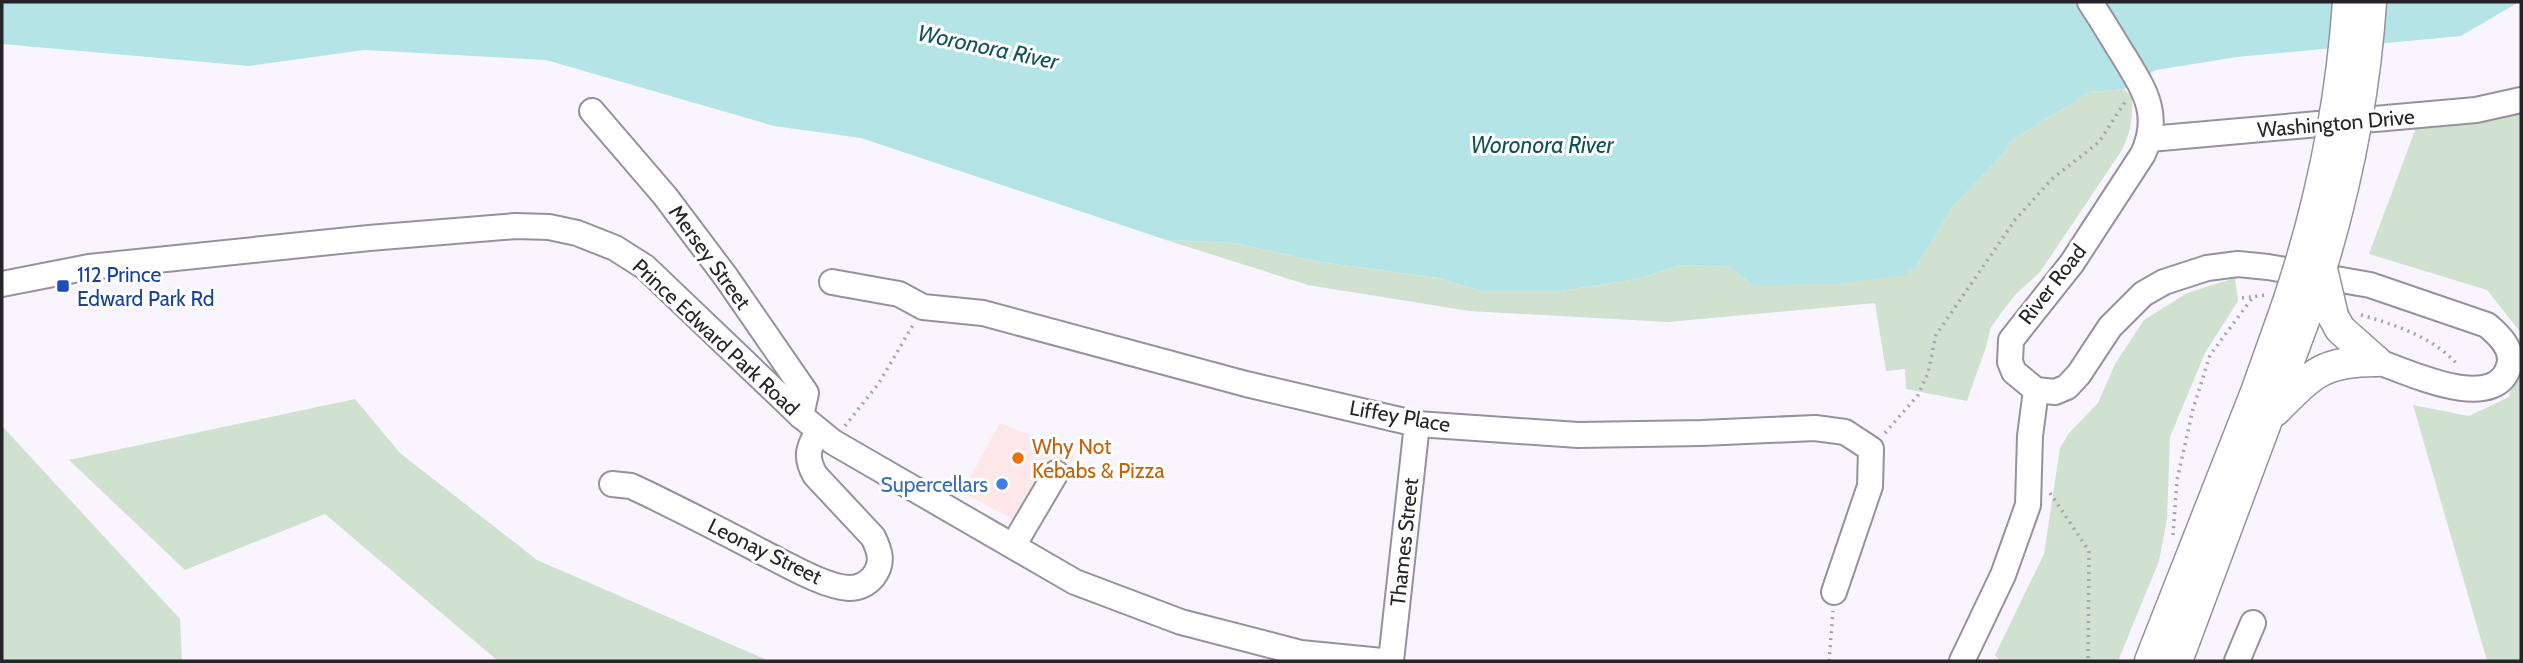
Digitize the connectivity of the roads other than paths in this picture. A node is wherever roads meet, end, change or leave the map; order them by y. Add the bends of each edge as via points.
1 (2090, 2) edge
2 (2348, 2) edge
3 (2371, 2) edge
4 (2521, 100) edge
5 (592, 111) dead end
6 (2150, 139) junction
7 (832, 282) dead end
8 (2, 284) edge
9 (2311, 308) junction
10 (2376, 361) junction
11 (2014, 372) junction
12 (2067, 387) junction
13 (2036, 390) junction
14 (2269, 418) junction
15 (1417, 424) junction
16 (817, 429) junction
17 (2030, 436) junction
18 (1056, 473) dead end
19 (612, 484) dead end
20 (1013, 546) junction
21 (1834, 592) road end
22 (2253, 623) dead end
23 (1382, 661) edge
24 (1391, 661) edge
25 (1962, 661) edge
26 (2150, 661) edge
27 (2177, 661) edge
28 (2237, 661) edge

1 - 6 street via 2133,92 2149,104
2 - 9 main road, bridge via 2342,69 2319,191
3 - 9 main road, bridge via 2356,136
4 - 6 street, Washington Drive via 2476,110
5 - 16 street, Mersey Street via 666,196 726,277 806,393
6 - 11 street, River Road via 2072,263 2011,340
7 - 15 street, Liffey Place via 899,294 923,307 983,313 1246,384
8 - 16 street, Prince Edward Park Road via 115,264 369,238 549,227 615,248 645,267
9 - 10 main road
9 - 14 main road
9 - 26 main road via 2256,392
10 - 12 street via 2457,389 2479,390 2498,382 2509,366 2509,353 2502,338 2487,326 2370,285 2238,264 2207,268 2143,294 2110,327
10 - 14 main road via 2344,362 2323,369
11 - 13 street
11 - 17 street, River Road
12 - 13 street via 2054,392
12 - 17 street
13 - 17 street
14 - 27 main road
15 - 21 street, Liffey Place via 1578,435 1815,428 1845,432 1871,449 1870,486
15 - 24 street, Thames Street
16 - 19 street, Leonay Street via 808,457 815,475 878,548 879,566 861,586 842,587 804,573 640,490
16 - 20 street, Prince Edward Park Road
17 - 25 street via 2028,505 2003,575
18 - 20 street
20 - 23 street, Prince Edward Park Road via 1075,582 1181,622 1301,653
22 - 28 street

